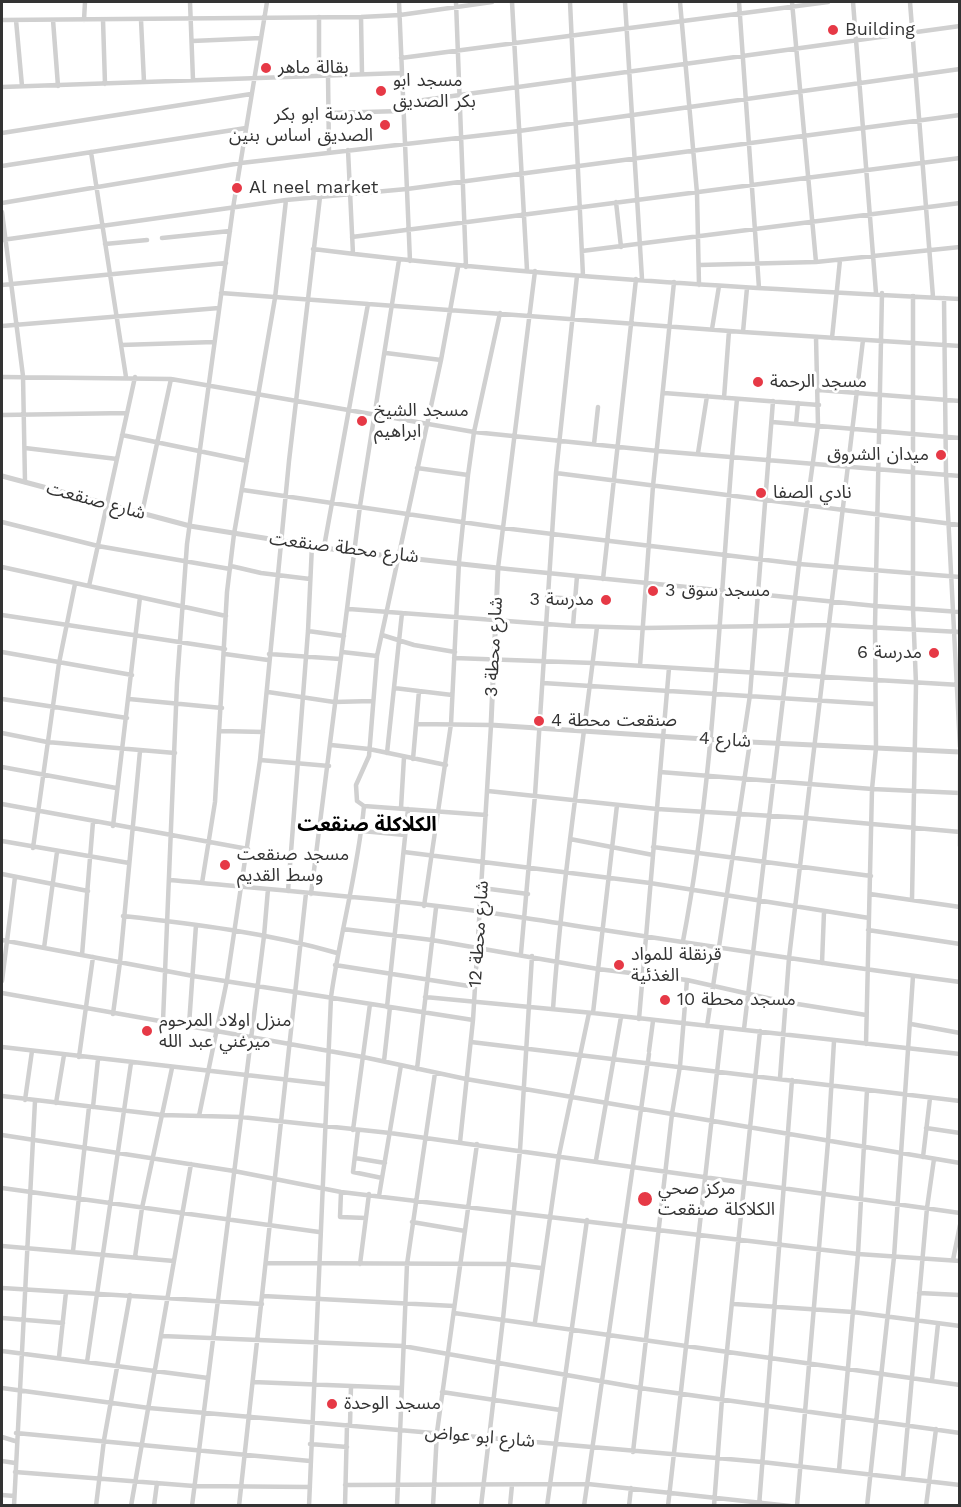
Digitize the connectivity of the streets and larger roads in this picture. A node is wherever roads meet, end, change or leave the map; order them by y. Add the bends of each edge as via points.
1 (85, 2) edge
2 (190, 2) edge
3 (267, 2) edge
4 (399, 2) edge
5 (492, 2) edge
6 (512, 2) edge
7 (570, 2) edge
8 (625, 2) edge
9 (680, 2) edge
10 (739, 2) edge
11 (828, 2) edge
12 (853, 2) edge
13 (910, 2) edge
14 (456, 4) edge
15 (793, 4) edge
16 (740, 12) junction
17 (400, 15) junction
18 (319, 17) junction
19 (361, 17) junction
20 (264, 18) junction
21 (2, 20) edge
22 (16, 20) junction
23 (53, 20) junction
24 (84, 20) junction
25 (103, 20) junction
26 (141, 20) junction
27 (191, 20) junction
28 (681, 21) junction
29 (960, 26) edge
30 (626, 30) junction
31 (912, 33) junction
32 (571, 36) junction
33 (261, 39) junction
34 (192, 41) junction
35 (855, 41) junction
36 (514, 42) junction
37 (796, 48) junction
38 (458, 52) junction
39 (743, 55) junction
40 (400, 58) junction
41 (686, 64) junction
42 (960, 69) edge
43 (629, 72) junction
44 (401, 73) junction
45 (362, 74) junction
46 (319, 75) junction
47 (328, 75) junction
48 (915, 76) junction
49 (255, 77) junction
50 (193, 80) junction
51 (572, 80) junction
52 (144, 82) junction
53 (858, 82) junction
54 (105, 84) junction
55 (22, 86) junction
56 (58, 86) junction
57 (2, 87) edge
58 (517, 87) junction
59 (802, 92) junction
60 (251, 93) junction
61 (459, 94) junction
62 (745, 99) junction
63 (402, 103) junction
64 (687, 106) junction
65 (402, 111) junction
66 (328, 113) junction
67 (631, 115) junction
68 (960, 115) edge
69 (919, 120) junction
70 (575, 122) junction
71 (246, 128) junction
72 (861, 129) junction
73 (519, 131) junction
74 (2, 133) edge
75 (805, 135) junction
76 (462, 137) junction
77 (748, 142) junction
78 (404, 144) junction
79 (692, 149) junction
80 (348, 150) junction
81 (91, 152) junction
82 (329, 152) junction
83 (634, 157) junction
84 (960, 158) edge
85 (922, 162) junction
86 (241, 163) junction
87 (577, 165) junction
88 (2, 166) edge
89 (865, 170) junction
90 (521, 173) junction
91 (809, 177) junction
92 (463, 181) junction
93 (750, 185) junction
94 (96, 187) junction
95 (407, 189) junction
96 (697, 193) junction
97 (349, 194) junction
98 (320, 197) junction
99 (638, 199) junction
100 (286, 200) junction
101 (2, 202) edge
102 (616, 202) junction
103 (960, 203) edge
104 (926, 207) junction
105 (233, 208) junction
106 (579, 208) junction
107 (2, 212) edge
108 (870, 213) junction
109 (524, 216) junction
110 (814, 220) junction
111 (464, 224) junction
112 (103, 225) junction
113 (409, 230) junction
114 (754, 230) junction
115 (230, 231) junction
116 (699, 235) junction
117 (352, 237) junction
118 (162, 238) dead end
119 (4, 239) edge
120 (147, 240) dead end
121 (105, 244) junction
122 (639, 244) junction
123 (621, 247) junction
124 (960, 247) edge
125 (313, 249) junction
126 (582, 250) junction
127 (930, 251) junction
128 (353, 254) junction
129 (873, 256) junction
130 (399, 260) junction
131 (840, 260) junction
132 (410, 261) junction
133 (816, 262) junction
134 (226, 263) junction
135 (699, 265) junction
136 (756, 265) junction
137 (458, 267) junction
138 (466, 267) junction
139 (527, 270) junction
140 (534, 271) junction
141 (111, 274) junction
142 (580, 276) junction
143 (639, 279) junction
144 (674, 282) junction
145 (2, 285) edge
146 (12, 285) junction
147 (699, 285) junction
148 (719, 286) junction
149 (747, 288) junction
150 (759, 288) junction
151 (837, 292) junction
152 (221, 293) junction
153 (879, 293) junction
154 (913, 296) junction
155 (933, 297) junction
156 (275, 298) junction
157 (944, 298) junction
158 (960, 298) edge
159 (308, 300) junction
160 (368, 304) junction
161 (394, 305) junction
162 (219, 308) junction
163 (452, 310) junction
164 (500, 313) junction
165 (530, 315) junction
166 (116, 316) junction
167 (573, 318) junction
168 (633, 322) junction
169 (18, 325) junction
170 (2, 326) edge
171 (670, 326) junction
172 (712, 329) junction
173 (729, 331) junction
174 (742, 332) junction
175 (816, 337) junction
176 (832, 338) junction
177 (863, 340) junction
178 (214, 342) junction
179 (881, 342) junction
180 (913, 343) junction
181 (121, 345) junction
182 (944, 345) junction
183 (960, 346) edge
184 (386, 352) junction
185 (441, 360) junction
186 (2, 376) edge
187 (23, 376) junction
188 (126, 377) junction
189 (135, 377) junction
190 (171, 379) junction
191 (209, 384) junction
192 (819, 390) junction
193 (259, 393) junction
194 (664, 393) junction
195 (858, 393) junction
196 (880, 394) junction
197 (707, 396) junction
198 (913, 397) junction
199 (724, 398) junction
200 (737, 399) junction
201 (297, 400) junction
202 (946, 400) junction
203 (773, 401) junction
204 (960, 401) edge
205 (798, 403) junction
206 (819, 405) junction
207 (598, 407) dead end
208 (349, 411) junction
209 (127, 413) junction
210 (24, 414) junction
211 (2, 415) edge
212 (376, 415) junction
213 (772, 422) junction
214 (427, 424) junction
215 (796, 424) junction
216 (818, 425) junction
217 (854, 429) junction
218 (879, 430) junction
219 (474, 432) junction
220 (913, 434) junction
221 (122, 435) junction
222 (514, 436) junction
223 (945, 437) junction
224 (960, 438) edge
225 (559, 440) junction
226 (159, 444) junction
227 (594, 444) junction
228 (619, 447) junction
229 (25, 448) junction
230 (199, 451) junction
231 (658, 451) junction
232 (698, 453) junction
233 (732, 457) junction
234 (117, 459) junction
235 (769, 460) junction
236 (248, 461) junction
237 (813, 464) junction
238 (417, 468) junction
239 (849, 468) junction
240 (878, 470) junction
241 (913, 472) junction
242 (556, 473) junction
243 (946, 475) junction
244 (2, 476) edge
245 (468, 476) junction
246 (960, 476) edge
247 (612, 481) junction
248 (26, 482) junction
249 (653, 486) junction
250 (243, 490) junction
251 (286, 496) junction
252 (729, 496) junction
253 (766, 501) junction
254 (332, 503) junction
255 (107, 504) junction
256 (808, 505) junction
257 (360, 506) junction
258 (844, 510) junction
259 (142, 513) junction
260 (406, 513) junction
261 (878, 514) junction
262 (913, 519) junction
263 (2, 522) edge
264 (463, 522) junction
265 (949, 524) junction
266 (960, 525) edge
267 (190, 526) junction
268 (503, 528) junction
269 (552, 532) junction
270 (234, 534) junction
271 (606, 540) junction
272 (281, 542) junction
273 (312, 545) junction
274 (649, 545) junction
275 (98, 546) junction
276 (324, 547) junction
277 (355, 552) junction
278 (723, 555) junction
279 (398, 556) junction
280 (760, 559) junction
281 (459, 562) junction
282 (185, 563) junction
283 (799, 564) junction
284 (2, 567) edge
285 (231, 568) junction
286 (498, 568) junction
287 (837, 568) junction
288 (549, 573) junction
289 (876, 573) junction
290 (278, 575) junction
291 (914, 575) junction
292 (577, 576) junction
293 (950, 577) junction
294 (960, 578) edge
295 (310, 579) junction
296 (603, 579) junction
297 (647, 583) junction
298 (75, 584) junction
299 (89, 586) junction
300 (721, 591) junction
301 (757, 595) junction
302 (140, 597) junction
303 (547, 597) junction
304 (796, 598) junction
305 (574, 599) junction
306 (832, 602) junction
307 (182, 605) junction
308 (876, 606) junction
309 (349, 609) junction
310 (913, 609) junction
311 (953, 611) junction
312 (385, 612) junction
313 (960, 612) edge
314 (402, 613) junction
315 (2, 615) edge
316 (226, 616) junction
317 (456, 616) junction
318 (497, 620) junction
319 (547, 625) junction
320 (829, 625) junction
321 (67, 626) junction
322 (573, 626) junction
323 (874, 626) junction
324 (597, 627) junction
325 (718, 627) junction
326 (754, 627) junction
327 (791, 627) junction
328 (643, 628) junction
329 (915, 628) junction
330 (308, 631) junction
331 (957, 632) edge
332 (382, 635) junction
333 (136, 636) junction
334 (344, 636) junction
335 (400, 640) junction
336 (180, 643) junction
337 (225, 651) junction
338 (2, 652) edge
339 (342, 652) junction
340 (269, 654) junction
341 (454, 655) junction
342 (377, 656) junction
343 (306, 657) junction
344 (340, 659) junction
345 (493, 659) junction
346 (268, 660) junction
347 (544, 662) junction
348 (59, 663) junction
349 (593, 663) junction
350 (640, 666) junction
351 (669, 668) junction
352 (716, 672) junction
353 (752, 674) junction
354 (132, 675) junction
355 (786, 676) junction
356 (823, 676) junction
357 (874, 681) junction
358 (543, 683) junction
359 (916, 684) junction
360 (959, 685) edge
361 (590, 686) junction
362 (394, 688) junction
363 (419, 691) junction
364 (268, 692) junction
365 (667, 692) junction
366 (714, 694) junction
367 (750, 694) junction
368 (452, 695) junction
369 (302, 697) junction
370 (783, 698) junction
371 (2, 699) edge
372 (129, 699) junction
373 (820, 699) junction
374 (372, 701) junction
375 (334, 702) junction
376 (176, 703) junction
377 (874, 704) junction
378 (54, 707) junction
379 (222, 708) junction
380 (127, 718) junction
381 (417, 724) junction
382 (451, 724) junction
383 (491, 724) junction
384 (540, 728) junction
385 (221, 730) junction
386 (586, 730) junction
387 (263, 732) junction
388 (2, 733) edge
389 (663, 736) junction
390 (710, 740) junction
391 (47, 742) junction
392 (747, 742) junction
393 (777, 743) junction
394 (332, 745) junction
395 (814, 745) junction
396 (876, 748) junction
397 (369, 749) junction
398 (120, 750) junction
399 (914, 750) junction
400 (960, 750) edge
401 (140, 752) junction
402 (176, 753) junction
403 (387, 753) junction
404 (404, 757) junction
405 (413, 759) junction
406 (260, 760) junction
407 (960, 760) edge
408 (297, 763) junction
409 (446, 765) junction
410 (328, 766) junction
411 (2, 767) edge
412 (660, 772) junction
413 (42, 775) junction
414 (707, 776) junction
415 (744, 779) junction
416 (774, 781) junction
417 (809, 785) junction
418 (116, 788) junction
419 (872, 789) junction
420 (488, 791) junction
421 (913, 791) junction
422 (959, 793) edge
423 (535, 795) junction
424 (576, 800) junction
425 (2, 804) edge
426 (617, 805) junction
427 (364, 806) junction
428 (401, 808) junction
429 (408, 809) junction
430 (657, 809) junction
431 (37, 811) junction
432 (439, 811) junction
433 (703, 812) junction
434 (738, 813) junction
435 (486, 815) junction
436 (770, 815) junction
437 (806, 818) junction
438 (93, 822) junction
439 (873, 825) junction
440 (112, 826) junction
441 (319, 827) junction
442 (132, 828) junction
443 (913, 829) junction
444 (362, 831) junction
445 (959, 832) edge
446 (405, 834) junction
447 (172, 835) junction
448 (570, 839) junction
449 (2, 841) edge
450 (209, 842) junction
451 (960, 846) edge
452 (612, 847) junction
453 (653, 847) junction
454 (33, 848) junction
455 (248, 849) junction
456 (57, 852) junction
457 (404, 852) junction
458 (699, 852) junction
459 (430, 855) junction
460 (653, 855) junction
461 (732, 857) junction
462 (91, 858) junction
463 (765, 861) junction
464 (129, 863) junction
465 (484, 863) junction
466 (801, 866) junction
467 (530, 868) junction
468 (567, 873) junction
469 (2, 874) edge
470 (871, 876) junction
471 (15, 877) junction
472 (609, 878) junction
473 (170, 880) junction
474 (53, 883) junction
475 (202, 883) junction
476 (650, 883) junction
477 (241, 887) junction
478 (482, 888) junction
479 (268, 889) junction
480 (693, 890) junction
481 (88, 891) junction
482 (288, 891) junction
483 (308, 893) junction
484 (528, 894) junction
485 (870, 894) junction
486 (726, 895) junction
487 (352, 897) junction
488 (912, 900) junction
489 (760, 901) junction
490 (398, 903) junction
491 (424, 906) junction
492 (960, 907) edge
493 (436, 908) junction
494 (796, 908) junction
495 (481, 912) junction
496 (824, 912) junction
497 (123, 916) junction
498 (525, 918) junction
499 (869, 918) junction
500 (169, 921) junction
501 (560, 924) junction
502 (195, 925) junction
503 (343, 929) junction
504 (603, 929) junction
505 (868, 930) junction
506 (235, 931) junction
507 (264, 936) junction
508 (394, 936) junction
509 (646, 936) junction
510 (432, 940) junction
511 (4, 941) edge
512 (683, 941) junction
513 (301, 943) junction
514 (960, 944) edge
515 (478, 947) junction
516 (718, 947) junction
517 (44, 948) junction
518 (337, 953) junction
519 (520, 953) junction
520 (755, 954) junction
521 (82, 955) junction
522 (532, 956) junction
523 (93, 957) junction
524 (789, 958) junction
525 (557, 961) junction
526 (120, 962) junction
527 (822, 963) junction
528 (335, 965) junction
529 (598, 969) junction
530 (166, 970) junction
531 (867, 970) junction
532 (390, 973) junction
533 (642, 974) junction
534 (192, 976) junction
535 (913, 976) junction
536 (427, 978) junction
537 (227, 980) junction
538 (687, 980) junction
539 (2, 981) edge
540 (960, 982) edge
541 (258, 986) junction
542 (475, 987) junction
543 (712, 987) junction
544 (297, 991) junction
545 (2, 993) edge
546 (749, 993) junction
547 (331, 997) junction
548 (425, 997) junction
549 (474, 1002) junction
550 (785, 1002) junction
551 (370, 1004) junction
552 (388, 1007) junction
553 (531, 1007) junction
554 (85, 1009) junction
555 (553, 1009) junction
556 (424, 1013) junction
557 (591, 1013) junction
558 (113, 1014) junction
559 (866, 1015) junction
560 (621, 1017) junction
561 (639, 1019) junction
562 (473, 1020) junction
563 (163, 1021) junction
564 (653, 1021) junction
565 (682, 1023) junction
566 (912, 1024) junction
567 (189, 1025) junction
568 (707, 1026) junction
569 (722, 1028) junction
570 (744, 1029) junction
571 (216, 1030) junction
572 (760, 1031) junction
573 (960, 1033) edge
574 (783, 1035) junction
575 (252, 1038) junction
576 (834, 1041) junction
577 (471, 1042) junction
578 (866, 1044) junction
579 (291, 1045) junction
580 (2, 1047) edge
581 (527, 1047) junction
582 (909, 1049) junction
583 (327, 1050) junction
584 (32, 1051) junction
585 (960, 1053) edge
586 (582, 1054) junction
587 (64, 1056) junction
588 (79, 1057) junction
589 (363, 1057) junction
590 (614, 1058) junction
591 (98, 1059) junction
592 (384, 1061) junction
593 (646, 1062) junction
594 (132, 1063) junction
595 (401, 1065) junction
596 (680, 1066) junction
597 (172, 1068) junction
598 (417, 1069) junction
599 (207, 1071) junction
600 (718, 1071) junction
601 (435, 1073) junction
602 (755, 1075) junction
603 (247, 1076) junction
604 (780, 1078) junction
605 (466, 1079) junction
606 (792, 1080) junction
607 (286, 1081) junction
608 (325, 1084) junction
609 (832, 1085) junction
610 (524, 1089) junction
611 (867, 1090) junction
612 (905, 1094) junction
613 (2, 1096) edge
614 (570, 1097) junction
615 (930, 1098) junction
616 (26, 1100) junction
617 (35, 1101) junction
618 (960, 1101) edge
619 (56, 1103) junction
620 (605, 1103) junction
621 (91, 1107) junction
622 (639, 1108) junction
623 (125, 1110) junction
624 (672, 1114) junction
625 (162, 1115) junction
626 (199, 1116) junction
627 (241, 1117) junction
628 (282, 1121) junction
629 (712, 1121) junction
630 (323, 1126) junction
631 (749, 1128) junction
632 (926, 1128) junction
633 (355, 1130) junction
634 (390, 1133) junction
635 (960, 1133) edge
636 (2, 1135) edge
637 (788, 1135) junction
638 (425, 1138) junction
639 (34, 1139) junction
640 (460, 1142) junction
641 (828, 1142) junction
642 (477, 1144) junction
643 (84, 1147) junction
644 (865, 1148) junction
645 (520, 1150) junction
646 (118, 1153) junction
647 (902, 1154) junction
648 (559, 1155) junction
649 (923, 1157) junction
650 (154, 1158) junction
651 (355, 1158) junction
652 (934, 1159) junction
653 (596, 1160) junction
654 (385, 1163) junction
655 (960, 1163) edge
656 (191, 1164) junction
657 (632, 1166) junction
658 (234, 1171) junction
659 (666, 1172) junction
660 (705, 1176) junction
661 (382, 1178) junction
662 (276, 1179) junction
663 (744, 1182) junction
664 (784, 1187) junction
665 (2, 1188) edge
666 (323, 1188) junction
667 (341, 1191) junction
668 (30, 1192) junction
669 (823, 1193) junction
670 (369, 1194) junction
671 (379, 1196) junction
672 (860, 1198) junction
673 (78, 1199) junction
674 (415, 1199) junction
675 (896, 1202) junction
676 (110, 1204) junction
677 (469, 1205) junction
678 (142, 1208) junction
679 (927, 1208) junction
680 (514, 1210) junction
681 (960, 1213) edge
682 (182, 1214) junction
683 (550, 1215) junction
684 (366, 1218) junction
685 (228, 1220) junction
686 (588, 1220) junction
687 (412, 1222) junction
688 (271, 1225) junction
689 (960, 1225) edge
690 (624, 1226) junction
691 (659, 1230) junction
692 (465, 1231) junction
693 (319, 1232) junction
694 (699, 1235) junction
695 (739, 1239) junction
696 (778, 1244) junction
697 (2, 1246) edge
698 (27, 1248) junction
699 (818, 1249) junction
700 (73, 1251) junction
701 (104, 1254) junction
702 (858, 1254) junction
703 (135, 1257) junction
704 (894, 1257) junction
705 (923, 1258) junction
706 (174, 1261) junction
707 (956, 1261) edge
708 (266, 1263) junction
709 (319, 1263) junction
710 (360, 1264) junction
711 (406, 1264) junction
712 (459, 1264) junction
713 (508, 1264) junction
714 (541, 1268) junction
715 (2, 1288) edge
716 (25, 1289) junction
717 (66, 1292) junction
718 (919, 1293) junction
719 (98, 1294) junction
720 (130, 1295) junction
721 (960, 1295) edge
722 (263, 1296) junction
723 (168, 1299) junction
724 (317, 1299) junction
725 (218, 1302) junction
726 (405, 1302) junction
727 (262, 1304) junction
728 (734, 1304) junction
729 (454, 1306) junction
730 (773, 1306) junction
731 (813, 1309) junction
732 (853, 1312) junction
733 (454, 1313) junction
734 (888, 1317) junction
735 (2, 1318) edge
736 (503, 1319) junction
737 (25, 1320) junction
738 (917, 1321) junction
739 (535, 1322) junction
740 (63, 1323) junction
741 (938, 1324) junction
742 (960, 1326) edge
743 (572, 1329) junction
744 (608, 1333) junction
745 (162, 1336) junction
746 (213, 1339) junction
747 (647, 1340) junction
748 (258, 1342) junction
749 (314, 1343) junction
750 (403, 1346) junction
751 (688, 1347) junction
752 (2, 1351) edge
753 (727, 1352) junction
754 (23, 1353) junction
755 (448, 1353) junction
756 (59, 1358) junction
757 (770, 1359) junction
758 (497, 1361) junction
759 (87, 1362) junction
760 (809, 1363) junction
761 (118, 1366) junction
762 (848, 1368) junction
763 (156, 1370) junction
764 (881, 1372) junction
765 (565, 1374) junction
766 (912, 1377) junction
767 (208, 1378) junction
768 (602, 1380) junction
769 (932, 1380) junction
770 (253, 1382) junction
771 (960, 1385) edge
772 (313, 1386) junction
773 (351, 1386) junction
774 (2, 1388) edge
775 (401, 1388) junction
776 (640, 1388) junction
777 (20, 1391) junction
778 (442, 1392) junction
779 (682, 1394) junction
780 (722, 1399) junction
781 (493, 1401) junction
782 (111, 1402) junction
783 (766, 1405) junction
784 (149, 1408) junction
785 (560, 1410) junction
786 (806, 1411) junction
787 (204, 1413) junction
788 (843, 1416) junction
789 (248, 1418) junction
790 (876, 1420) junction
791 (312, 1423) junction
792 (349, 1425) junction
793 (908, 1425) junction
794 (936, 1429) junction
795 (400, 1430) junction
796 (437, 1432) junction
797 (16, 1433) junction
798 (960, 1433) edge
799 (2, 1437) edge
800 (490, 1438) junction
801 (104, 1440) junction
802 (15, 1441) junction
803 (142, 1444) junction
804 (310, 1444) junction
805 (556, 1444) junction
806 (347, 1447) junction
807 (593, 1447) junction
808 (200, 1450) junction
809 (633, 1452) junction
810 (675, 1455) junction
811 (244, 1456) junction
812 (718, 1460) junction
813 (2, 1461) edge
814 (310, 1461) junction
815 (762, 1462) junction
816 (15, 1463) junction
817 (802, 1467) junction
818 (839, 1470) junction
819 (15, 1472) junction
820 (870, 1474) junction
821 (100, 1478) junction
822 (903, 1478) junction
823 (135, 1479) junction
824 (930, 1482) junction
825 (157, 1483) junction
826 (398, 1483) junction
827 (434, 1483) junction
828 (483, 1483) junction
829 (588, 1484) junction
830 (345, 1485) junction
831 (512, 1485) junction
832 (550, 1485) junction
833 (960, 1485) edge
834 (194, 1486) junction
835 (310, 1487) junction
836 (241, 1488) junction
837 (631, 1488) junction
838 (670, 1491) junction
839 (2, 1495) edge
840 (14, 1496) junction
841 (714, 1497) junction
842 (759, 1504) edge
843 (14, 1506) edge
844 (96, 1506) edge
845 (131, 1506) edge
846 (153, 1506) edge
847 (192, 1506) edge
848 (239, 1506) edge
849 (309, 1506) edge
850 (345, 1506) edge
851 (397, 1506) edge
852 (433, 1506) edge
853 (481, 1506) edge
854 (510, 1506) edge
855 (547, 1506) edge
856 (585, 1506) edge
857 (629, 1506) edge
858 (668, 1506) edge
859 (714, 1506) edge
860 (790, 1506) edge
861 (797, 1506) edge
862 (867, 1506) edge
863 (926, 1506) edge

1 - 24 street
2 - 27 street
3 - 20 street
4 - 17 street
5 - 14 street
6 - 36 street
7 - 32 street
8 - 30 street
9 - 28 street
10 - 16 street
11 - 15 street
12 - 35 street
13 - 31 street
14 - 17 street
14 - 38 street
15 - 16 street
15 - 37 street
16 - 28 street
16 - 39 street
17 - 19 street
17 - 40 street
18 - 19 street
18 - 20 street
18 - 46 street
19 - 45 street
20 - 27 street
20 - 33 street
21 - 22 street
22 - 23 street
22 - 55 street
23 - 24 street
23 - 56 street
24 - 25 street
25 - 26 street
25 - 54 street
26 - 27 street
26 - 52 street
27 - 34 street
28 - 30 street
28 - 41 street
29 - 31 street
30 - 32 street
30 - 43 street
31 - 35 street
31 - 48 street
32 - 36 street
32 - 51 street
33 - 34 street
33 - 49 street
34 - 50 street
35 - 37 street
35 - 53 street
36 - 38 street
36 - 58 street
37 - 39 street
37 - 59 street
38 - 40 street
38 - 61 street
39 - 41 street
39 - 62 street
40 - 44 street
41 - 43 street
41 - 64 street
42 - 48 street
43 - 51 street
43 - 67 street
44 - 45 street
44 - 63 street
45 - 47 street
46 - 47 street
46 - 49 street
47 - 66 street
48 - 53 street
48 - 69 street
49 - 50 street
49 - 60 street
50 - 52 street
51 - 58 street
51 - 70 street
52 - 54 street
53 - 59 street
53 - 72 street
54 - 56 street
55 - 56 street
55 - 57 street
58 - 61 street
58 - 73 street
59 - 62 street
59 - 75 street
60 - 71 street
60 - 74 street
61 - 63 street
61 - 76 street
62 - 64 street
62 - 77 street
63 - 65 street
64 - 67 street
64 - 79 street
65 - 66 street
65 - 78 street
66 - 82 street
67 - 70 street
67 - 83 street
68 - 69 street
69 - 72 street
69 - 85 street
70 - 73 street
70 - 87 street
71 - 81 street
71 - 86 street
72 - 75 street
72 - 89 street
73 - 76 street
73 - 90 street
75 - 77 street
75 - 91 street
76 - 78 street
76 - 92 street
77 - 79 street
77 - 93 street
78 - 80 street
78 - 95 street
79 - 83 street
79 - 96 street
80 - 82 street
80 - 97 street
81 - 88 street
81 - 94 street
82 - 86 street
83 - 87 street
83 - 99 street
84 - 85 street
85 - 89 street
85 - 104 street
86 - 94 street
86 - 105 street
87 - 90 street
87 - 106 street
89 - 91 street
89 - 108 street
90 - 92 street
90 - 109 street
91 - 93 street
91 - 110 street
92 - 95 street
92 - 111 street
93 - 96 street
93 - 114 street
94 - 101 street
94 - 112 street
95 - 97 street
95 - 113 street
96 - 99 street
96 - 116 street
97 - 98 street
97 - 117 street
98 - 100 street
98 - 125 street
99 - 102 street
99 - 122 street
100 - 105 street
100 - 156 street
102 - 106 street
102 - 123 street
103 - 104 street
104 - 108 street
104 - 127 street
105 - 112 street
105 - 115 street
106 - 109 street
106 - 126 street
107 - 119 street
108 - 110 street
108 - 129 street
109 - 111 street
109 - 139 street
110 - 114 street
110 - 133 street
111 - 113 street
111 - 138 street
112 - 119 street
112 - 121 street
113 - 117 street
113 - 132 street
114 - 116 street
114 - 136 street
115 - 118 street
115 - 134 street
116 - 122 street
116 - 135 street
117 - 128 street
119 - 146 street
120 - 121 street
121 - 141 street
122 - 123 street
122 - 143 street
123 - 126 street
124 - 127 street
125 - 128 street
125 - 159 street
126 - 142 street
127 - 129 street
127 - 155 street
128 - 130 street
129 - 131 street
129 - 153 street
130 - 132 street
130 - 161 street
131 - 133 street
131 - 151 street
132 - 137 street
133 - 136 street
134 - 141 street
134 - 152 street
135 - 136 street
135 - 147 street
136 - 150 street
137 - 138 street
137 - 163 street
138 - 139 street
139 - 140 street
140 - 142 street
140 - 165 street
141 - 146 street
141 - 166 street
142 - 143 street
142 - 167 street
143 - 144 street
143 - 168 street
144 - 147 street
144 - 171 street
145 - 146 street
146 - 169 street
147 - 148 street
148 - 149 street
148 - 172 street
149 - 150 street
149 - 174 street
150 - 151 street
151 - 153 street
151 - 176 street
152 - 156 street
152 - 162 street
153 - 154 street
153 - 179 street
154 - 155 street
154 - 180 street
155 - 157 street
156 - 159 street
156 - 193 street
157 - 158 street
157 - 182 street
159 - 160 street
159 - 201 street
160 - 161 street
160 - 208 street
161 - 163 street
161 - 184 street
162 - 166 street
162 - 178 street
163 - 164 street
163 - 185 street
164 - 165 street
164 - 219 street
165 - 167 street
165 - 222 street
166 - 169 street
166 - 181 street
167 - 168 street
167 - 225 street
168 - 171 street
168 - 228 street
169 - 170 street
169 - 187 street
171 - 172 street
171 - 194 street
172 - 173 street
173 - 174 street
173 - 199 street
174 - 175 street
175 - 176 street
175 - 192 street
176 - 177 street
177 - 179 street
177 - 195 street
178 - 181 street
178 - 191 street
179 - 180 street
179 - 196 street
180 - 182 street
180 - 198 street
181 - 188 street
182 - 183 street
182 - 202 street
184 - 185 street
184 - 212 street
185 - 214 street
186 - 187 street
187 - 188 street
187 - 210 street
188 - 189 street
189 - 190 street
189 - 209 street
190 - 191 street
190 - 226 street
191 - 193 street
191 - 230 street
192 - 195 street
192 - 206 street
193 - 201 street
193 - 236 street
194 - 197 street
194 - 231 street
195 - 196 street
195 - 217 street
196 - 198 street
196 - 218 street
197 - 199 street
197 - 232 street
198 - 202 street
198 - 220 street
199 - 200 street
200 - 203 street
200 - 233 street
201 - 208 street
201 - 251 street
202 - 204 street
202 - 223 street
203 - 205 street
203 - 213 street
205 - 206 street
205 - 215 street
206 - 216 street
207 - 227 street
208 - 212 street
208 - 254 street
209 - 210 street
209 - 221 street
210 - 211 street
210 - 229 street
212 - 214 street
212 - 257 street
213 - 215 street
213 - 235 street
214 - 219 street
214 - 238 street
215 - 216 street
216 - 217 street
216 - 237 street
217 - 218 street
217 - 239 street
218 - 220 street
218 - 240 street
219 - 222 street
219 - 245 street
220 - 223 street
220 - 241 street
221 - 226 street
221 - 234 street
222 - 225 street
222 - 268 street
223 - 224 street
223 - 243 street
225 - 227 street
225 - 242 street
226 - 230 street
226 - 259 street
227 - 228 street
228 - 231 street
228 - 247 street
229 - 234 street
229 - 248 street
230 - 236 street
230 - 267 street
231 - 232 street
231 - 249 street
232 - 233 street
233 - 235 street
233 - 252 street
234 - 255 street
235 - 237 street
235 - 253 street
236 - 250 street
237 - 239 street
237 - 256 street
238 - 245 street
238 - 260 street
239 - 240 street
239 - 258 street
240 - 241 street
240 - 261 street
241 - 243 street
241 - 262 street
242 - 247 street
242 - 269 street
243 - 246 street
243 - 265 street
244 - 248 street, شارع صنقعت
245 - 264 street
247 - 249 street
247 - 271 street
248 - 255 street, شارع صنقعت
249 - 252 street
249 - 274 street
250 - 251 street
250 - 270 street
251 - 254 street
251 - 272 street
252 - 253 street
252 - 278 street
253 - 256 street
253 - 280 street
254 - 257 street
254 - 276 street
255 - 259 street, شارع صنقعت
255 - 275 street
256 - 258 street
256 - 283 street
257 - 260 street
257 - 277 street
258 - 261 street
258 - 287 street
259 - 267 street, شارع صنقعت
260 - 264 street
260 - 279 street
261 - 262 street
261 - 289 street
262 - 265 street
262 - 291 street
263 - 275 street
264 - 268 street
264 - 281 street
265 - 266 street
265 - 293 street
267 - 270 street, شارع محطة صنقعت
267 - 282 street
268 - 269 street
268 - 286 street
269 - 271 street
269 - 288 street
270 - 272 street, شارع محطة صنقعت
270 - 285 street
271 - 274 street
271 - 296 street
272 - 273 street, شارع محطة صنقعت
272 - 290 street
273 - 276 street, شارع محطة صنقعت
273 - 295 street
274 - 278 street
274 - 297 street
275 - 282 street
275 - 299 street
276 - 277 street, شارع محطة صنقعت
277 - 279 street, شارع محطة صنقعت
277 - 309 street
278 - 280 street
278 - 300 street
279 - 281 street, شارع محطة صنقعت
279 - 312 street
280 - 283 street
280 - 301 street
281 - 286 street, شارع محطة صنقعت
281 - 317 street
282 - 285 street
282 - 307 street
283 - 287 street
283 - 304 street
284 - 298 street
285 - 290 street
285 - 316 street
286 - 288 street
286 - 318 street, شارع محطة 3
287 - 289 street
287 - 306 street
288 - 292 street
288 - 303 street
289 - 291 street
289 - 308 street
290 - 295 street
290 - 340 street
291 - 293 street
291 - 310 street
292 - 296 street
292 - 305 street
293 - 294 street
293 - 311 street
295 - 330 street
296 - 297 street
297 - 300 street
297 - 328 street
298 - 299 street
298 - 321 street
299 - 302 street
300 - 301 street
300 - 325 street
301 - 304 street
301 - 326 street
302 - 307 street
302 - 333 street
303 - 305 street
303 - 319 street
304 - 306 street
304 - 327 street
305 - 322 street
306 - 308 street
306 - 320 street
307 - 316 street
307 - 336 street
308 - 310 street
308 - 323 street
309 - 312 street
309 - 334 street
310 - 311 street
310 - 329 street
311 - 313 street
311 - 331 street
312 - 314 street
312 - 332 street
314 - 317 street
314 - 335 street
315 - 321 street
316 - 337 street
317 - 318 street
317 - 341 street
318 - 319 street
318 - 345 street, شارع محطة 3
319 - 322 street
319 - 347 street
320 - 323 street
320 - 327 street
320 - 356 street
321 - 333 street
321 - 348 street
322 - 324 street
323 - 329 street
323 - 357 street
324 - 328 street
324 - 349 street
325 - 326 street
325 - 328 street
325 - 352 street
326 - 327 street
326 - 353 street
327 - 355 street
328 - 350 street
329 - 331 street
329 - 359 street
330 - 334 street
330 - 343 street
331 - 360 street
332 - 335 street
332 - 342 street
333 - 336 street
333 - 354 street
334 - 339 street
335 - 341 street
335 - 362 street
336 - 337 street
336 - 376 street
337 - 346 street
337 - 379 street
338 - 348 street
339 - 342 street
339 - 344 street
340 - 343 street
340 - 346 street
341 - 345 street
341 - 368 street
342 - 374 street
343 - 344 street
343 - 369 street
344 - 375 street
345 - 347 street
345 - 383 street, شارع محطة 3
346 - 364 street
347 - 349 street
347 - 358 street
348 - 354 street
348 - 378 street
349 - 350 street
349 - 361 street
350 - 351 street
351 - 352 street
351 - 365 street
352 - 353 street
352 - 366 street
353 - 355 street
353 - 367 street
354 - 372 street
355 - 356 street
355 - 370 street
356 - 357 street
356 - 373 street
357 - 359 street
357 - 377 street
358 - 361 street
358 - 384 street
359 - 360 street
359 - 399 street
360 - 400 street
361 - 365 street
361 - 386 street
362 - 363 street
362 - 403 street
363 - 368 street
363 - 381 street
364 - 369 street
364 - 387 street
365 - 366 street
365 - 389 street
366 - 367 street
366 - 390 street
367 - 370 street
367 - 392 street
368 - 382 street
369 - 375 street
369 - 408 street
370 - 373 street
370 - 393 street
371 - 378 street
372 - 376 street
372 - 380 street
373 - 377 street
373 - 395 street
374 - 375 street
374 - 397 street
375 - 394 street
376 - 379 street
376 - 402 street
377 - 396 street
378 - 380 street
378 - 391 street
379 - 385 street
380 - 398 street
381 - 382 street
381 - 405 street
382 - 383 street
382 - 409 street
383 - 384 street, شارع 4
383 - 420 street, شارع محطة 12
384 - 386 street, شارع 4
384 - 423 street
385 - 387 street
385 - 450 street
386 - 389 street, شارع 4
386 - 424 street
387 - 406 street
388 - 391 street
389 - 390 street, شارع 4
389 - 412 street
390 - 392 street, شارع 4
390 - 414 street
391 - 398 street
391 - 413 street
392 - 393 street, شارع 4
392 - 415 street
393 - 395 street, شارع 4
393 - 416 street
394 - 397 street
394 - 410 street
395 - 396 street, شارع 4
395 - 417 street
396 - 399 street, شارع 4
396 - 419 street
397 - 403 street
397 - 427 street via 355,793
398 - 401 street
398 - 418 street
399 - 400 street, شارع 4
399 - 421 street
401 - 402 street
401 - 442 street
402 - 447 street
403 - 404 street
404 - 405 street
404 - 428 street
405 - 409 street
406 - 408 street
406 - 455 street
407 - 422 street
408 - 410 street
408 - 482 street
409 - 432 street
410 - 441 street
411 - 413 street
412 - 414 street
412 - 430 street
413 - 418 street
413 - 431 street
414 - 415 street
414 - 433 street
415 - 416 street
415 - 434 street
416 - 417 street
416 - 436 street
417 - 419 street
417 - 437 street
418 - 440 street
419 - 421 street
419 - 439 street
420 - 423 street
420 - 435 street, شارع محطة 12
421 - 422 street
421 - 443 street
422 - 445 street
423 - 424 street
423 - 467 street
424 - 426 street
424 - 448 street
425 - 431 street
426 - 430 street
426 - 452 street
427 - 428 street
427 - 444 street
428 - 429 street
429 - 432 street
429 - 446 street
430 - 433 street
430 - 453 street
431 - 438 street
431 - 454 street
432 - 435 street
432 - 459 street
433 - 434 street
433 - 458 street
434 - 436 street
434 - 461 street
435 - 465 street, شارع محطة 12
436 - 437 street
436 - 463 street
437 - 439 street
437 - 466 street
438 - 440 street
438 - 462 street
439 - 443 street
439 - 470 street
440 - 442 street
441 - 444 street
441 - 483 street
442 - 447 street
442 - 464 street
443 - 445 street
443 - 488 street
444 - 446 street
444 - 487 street
445 - 451 street
446 - 457 street
447 - 450 street
447 - 473 street
448 - 452 street
448 - 468 street
449 - 454 street
450 - 455 street
450 - 475 street
452 - 460 street
452 - 472 street
453 - 458 street
453 - 460 street
454 - 456 street
455 - 477 street
456 - 462 street
456 - 474 street
457 - 459 street
457 - 490 street
458 - 461 street
458 - 480 street
459 - 465 street
459 - 491 street
460 - 476 street
461 - 463 street
461 - 486 street
462 - 464 street
462 - 481 street
463 - 466 street
463 - 489 street
464 - 497 street
465 - 467 street
465 - 478 street, شارع محطة 12
466 - 470 street
466 - 494 street
467 - 468 street
467 - 484 street
468 - 472 street
468 - 501 street
469 - 471 street
470 - 485 street
471 - 474 street
471 - 511 street
472 - 476 street
472 - 504 street
473 - 475 street
473 - 500 street
474 - 481 street
474 - 517 street
475 - 477 street
476 - 480 street
476 - 509 street
477 - 479 street
477 - 506 street
478 - 484 street
478 - 495 street, شارع محطة 12
479 - 482 street
479 - 507 street
480 - 486 street
480 - 512 street
481 - 521 street
482 - 483 street
483 - 487 street
483 - 513 street
484 - 498 street
485 - 488 street
485 - 499 street
486 - 489 street
486 - 516 street
487 - 490 street
487 - 503 street
488 - 492 street
489 - 494 street
489 - 520 street
490 - 491 street
490 - 508 street
491 - 493 street
493 - 495 street
493 - 510 street
494 - 496 street
494 - 524 street
495 - 498 street
495 - 515 street, شارع محطة 12
496 - 499 street
496 - 527 street
497 - 500 street
497 - 526 street
498 - 501 street
498 - 519 street
499 - 505 street
500 - 502 street
500 - 530 street
501 - 504 street
501 - 525 street
502 - 506 street
502 - 534 street
503 - 508 street
503 - 518 street
504 - 509 street
504 - 529 street
505 - 514 street
505 - 531 street
506 - 507 street
506 - 537 street
507 - 513 street
507 - 541 street
508 - 510 street
508 - 532 street
509 - 512 street
509 - 533 street
510 - 515 street
510 - 536 street
511 - 517 street
511 - 539 street
512 - 516 street
513 - 518 street
513 - 544 street
515 - 519 street
515 - 542 street, شارع محطة 12
516 - 520 street
516 - 543 street
517 - 521 street
518 - 528 street
519 - 522 street
520 - 524 street
520 - 546 street
521 - 523 street
522 - 525 street
522 - 553 street
523 - 526 street
523 - 554 street
524 - 527 street
524 - 550 street
525 - 529 street
525 - 555 street
526 - 530 street
526 - 558 street
527 - 531 street
528 - 532 street
528 - 547 street
529 - 533 street
529 - 557 street
530 - 534 street
530 - 563 street
531 - 535 street
531 - 559 street
532 - 536 street
532 - 552 street
533 - 538 street
533 - 561 street
534 - 537 street
534 - 567 street
535 - 540 street
535 - 566 street
536 - 542 street
536 - 548 street
537 - 541 street
537 - 571 street
538 - 543 street
538 - 565 street
541 - 544 street
541 - 575 street
542 - 549 street, شارع محطة 12
543 - 546 street
543 - 568 street
544 - 547 street
544 - 579 street
545 - 554 street
546 - 550 street
546 - 570 street
547 - 551 street
547 - 583 street
548 - 549 street
548 - 556 street
549 - 553 street
549 - 562 street, شارع محطة 12
550 - 559 street
550 - 574 street
551 - 552 street
551 - 589 street
552 - 556 street
552 - 592 street
553 - 555 street
553 - 581 street
554 - 558 street
554 - 588 street
555 - 557 street
556 - 562 street
556 - 598 street
557 - 560 street
557 - 586 street
558 - 563 street
559 - 578 street
560 - 561 street
560 - 590 street
561 - 564 street
562 - 577 street, شارع محطة 12
563 - 567 street
564 - 565 street
564 - 593 street
565 - 568 street
565 - 596 street
566 - 573 street
566 - 582 street
567 - 571 street
568 - 569 street
569 - 570 street
569 - 600 street
570 - 572 street
571 - 575 street
571 - 599 street
572 - 574 street
572 - 602 street
574 - 576 street
574 - 604 street
575 - 579 street
575 - 603 street
576 - 578 street
576 - 609 street
577 - 581 street
577 - 605 street, شارع محطة 12
578 - 582 street
579 - 583 street
579 - 607 street
580 - 584 street
581 - 586 street
581 - 610 street
582 - 585 street
582 - 612 street
583 - 589 street
583 - 608 street
584 - 587 street
584 - 616 street
586 - 590 street
586 - 614 street
587 - 588 street
587 - 619 street
588 - 591 street
589 - 592 street
589 - 633 street
590 - 593 street
590 - 620 street
591 - 594 street
591 - 621 street
592 - 595 street
593 - 596 street
593 - 622 street
594 - 597 street
594 - 623 street
595 - 598 street
595 - 634 street
596 - 600 street
596 - 624 street
597 - 599 street
597 - 625 street
598 - 601 street
599 - 603 street
599 - 626 street
600 - 602 street
600 - 629 street
601 - 605 street
601 - 638 street
602 - 604 street
602 - 631 street
603 - 607 street
603 - 627 street
604 - 606 street
605 - 610 street
605 - 640 street, شارع محطة 12
606 - 609 street
606 - 637 street
607 - 608 street
607 - 628 street
608 - 630 street
609 - 611 street
609 - 641 street
610 - 614 street
610 - 645 street
611 - 612 street
611 - 644 street
612 - 615 street
612 - 647 street
613 - 616 street
614 - 620 street
614 - 648 street
615 - 618 street
615 - 632 street
616 - 617 street
617 - 619 street
617 - 639 street
619 - 621 street
620 - 622 street
620 - 653 street
621 - 623 street
621 - 643 street
622 - 624 street
622 - 657 street
623 - 625 street
623 - 646 street
624 - 629 street
624 - 659 street
625 - 626 street
625 - 650 street
626 - 627 street
627 - 628 street
627 - 658 street
628 - 630 street
628 - 662 street
629 - 631 street
629 - 660 street
630 - 633 street
630 - 666 street
631 - 637 street
631 - 663 street
632 - 635 street
632 - 649 street
633 - 634 street
633 - 651 street
634 - 638 street
634 - 654 street
636 - 639 street
637 - 641 street
637 - 664 street
638 - 640 street
638 - 674 street
639 - 643 street
639 - 668 street
640 - 642 street
641 - 644 street
641 - 669 street
642 - 645 street
642 - 677 street
643 - 646 street
643 - 673 street
644 - 647 street
644 - 672 street
645 - 648 street
645 - 680 street
646 - 650 street
646 - 676 street
647 - 649 street
647 - 675 street
648 - 653 street
648 - 683 street
649 - 652 street
650 - 656 street
650 - 678 street
651 - 654 street
651 - 661 street via 353,1174
652 - 655 street
652 - 679 street
653 - 657 street
654 - 661 street
656 - 658 street
656 - 682 street
657 - 659 street
657 - 690 street
658 - 662 street
658 - 685 street
659 - 660 street
659 - 691 street
660 - 663 street
660 - 694 street
661 - 671 street
662 - 666 street
662 - 688 street
663 - 664 street
663 - 695 street
664 - 669 street
664 - 696 street
665 - 668 street
666 - 667 street
666 - 693 street
667 - 670 street
667 - 684 street via 340,1216
668 - 673 street
668 - 698 street
669 - 672 street
669 - 699 street
670 - 671 street
670 - 684 street
671 - 674 street
672 - 675 street
672 - 702 street
673 - 676 street
673 - 700 street
674 - 677 street
674 - 687 street
675 - 679 street
675 - 704 street
676 - 678 street
676 - 701 street
677 - 680 street
677 - 692 street
678 - 682 street
678 - 703 street
679 - 681 street
679 - 705 street
680 - 683 street
680 - 713 street
682 - 685 street
682 - 706 street
683 - 686 street
683 - 714 street
684 - 710 street
685 - 688 street
685 - 725 street
686 - 690 street
686 - 743 street
687 - 692 street
687 - 711 street
688 - 693 street
688 - 708 street
689 - 707 street
690 - 691 street
690 - 744 street
691 - 694 street
691 - 747 street
692 - 712 street
693 - 709 street
694 - 695 street
694 - 751 street
695 - 696 street
695 - 728 street
696 - 699 street
696 - 730 street
697 - 698 street
698 - 700 street
698 - 716 street
699 - 702 street
699 - 731 street
700 - 701 street
701 - 703 street
701 - 719 street
702 - 704 street
702 - 732 street
703 - 706 street
704 - 705 street
704 - 734 street
705 - 707 street
705 - 718 street
706 - 723 street
708 - 709 street
708 - 722 street
709 - 710 street
709 - 724 street
710 - 711 street
711 - 712 street
711 - 726 street
712 - 713 street
712 - 729 street
713 - 714 street
713 - 736 street
714 - 739 street
715 - 716 street
716 - 717 street
716 - 737 street
717 - 719 street
717 - 740 street
718 - 721 street
718 - 738 street
719 - 720 street
719 - 759 street
720 - 723 street
720 - 761 street
722 - 724 street
722 - 727 street
723 - 725 street
723 - 745 street
724 - 726 street
724 - 749 street
725 - 727 street
725 - 746 street
726 - 729 street
726 - 750 street
727 - 748 street
728 - 730 street
728 - 753 street
729 - 733 street
730 - 731 street
730 - 757 street
731 - 732 street
731 - 760 street
732 - 734 street
732 - 762 street
733 - 736 street
733 - 755 street
734 - 738 street
734 - 764 street
735 - 737 street
736 - 739 street
736 - 758 street
737 - 740 street
737 - 754 street
738 - 741 street
738 - 766 street
739 - 743 street
740 - 756 street
741 - 742 street
741 - 769 street
743 - 744 street
743 - 765 street
744 - 747 street
744 - 768 street
745 - 746 street
745 - 763 street
746 - 748 street
746 - 767 street
747 - 751 street
747 - 776 street
748 - 749 street
748 - 770 street
749 - 750 street
749 - 772 street
750 - 755 street
750 - 775 street
751 - 753 street
751 - 779 street
752 - 754 street
753 - 757 street
753 - 780 street
754 - 756 street
754 - 777 street
755 - 758 street
755 - 778 street
756 - 759 street
757 - 760 street
757 - 783 street
758 - 765 street
758 - 781 street
759 - 761 street
760 - 762 street
760 - 786 street
761 - 763 street
761 - 782 street
762 - 764 street
762 - 788 street
763 - 767 street
763 - 784 street
764 - 766 street
764 - 790 street
765 - 768 street
765 - 785 street
766 - 769 street
766 - 793 street
767 - 787 street
768 - 776 street
768 - 807 street
769 - 771 street
770 - 772 street
770 - 789 street
772 - 773 street
772 - 791 street
773 - 775 street
773 - 792 street
774 - 777 street, شارع ابو عواض
775 - 795 street
776 - 779 street
776 - 809 street
777 - 782 street, شارع ابو عواض
777 - 797 street
778 - 781 street
778 - 796 street
779 - 780 street
779 - 810 street
780 - 783 street
780 - 812 street
781 - 785 street
781 - 800 street
782 - 784 street, شارع ابو عواض
782 - 801 street
783 - 786 street
783 - 815 street
784 - 787 street, شارع ابو عواض
784 - 803 street
785 - 805 street
786 - 788 street
786 - 817 street
787 - 789 street, شارع ابو عواض
787 - 808 street
788 - 790 street
788 - 818 street
789 - 791 street, شارع ابو عواض
789 - 811 street
790 - 793 street
790 - 820 street
791 - 792 street, شارع ابو عواض
791 - 804 street
792 - 795 street, شارع ابو عواض
792 - 806 street
793 - 794 street
793 - 822 street
794 - 798 street
794 - 824 street
795 - 796 street, شارع ابو عواض
795 - 826 street
796 - 800 street, شارع ابو عواض
796 - 827 street
797 - 801 street
797 - 802 street
799 - 802 street
800 - 805 street, شارع ابو عواض
800 - 828 street
801 - 803 street
801 - 821 street
802 - 816 street
803 - 808 street
803 - 823 street
804 - 806 street
804 - 814 street
805 - 807 street, شارع ابو عواض
805 - 832 street
806 - 830 street
807 - 809 street, شارع ابو عواض
807 - 829 street
808 - 811 street
808 - 834 street
809 - 810 street, شارع ابو عواض
810 - 812 street, شارع ابو عواض
810 - 838 street
811 - 814 street
811 - 836 street
812 - 815 street, شارع ابو عواض
812 - 841 street
813 - 816 street
814 - 835 street
815 - 817 street, شارع ابو عواض
815 - 842 street
816 - 819 street
817 - 818 street, شارع ابو عواض
817 - 861 street
818 - 820 street, شارع ابو عواض
819 - 821 street
819 - 840 street
820 - 822 street, شارع ابو عواض
820 - 862 street
821 - 823 street
821 - 844 street
822 - 824 street, شارع ابو عواض
823 - 825 street
823 - 845 street
824 - 833 street, شارع ابو عواض
824 - 863 street
825 - 834 street
825 - 846 street
826 - 827 street
826 - 830 street
826 - 851 street
827 - 828 street
827 - 852 street
828 - 831 street
828 - 853 street
829 - 832 street
829 - 837 street
829 - 856 street
830 - 850 street
831 - 832 street
831 - 854 street
832 - 855 street
834 - 836 street
834 - 847 street
835 - 836 street
835 - 849 street
836 - 848 street
837 - 838 street
837 - 857 street
838 - 841 street
838 - 858 street
839 - 840 street
840 - 843 street
841 - 842 street
841 - 859 street
842 - 860 street

